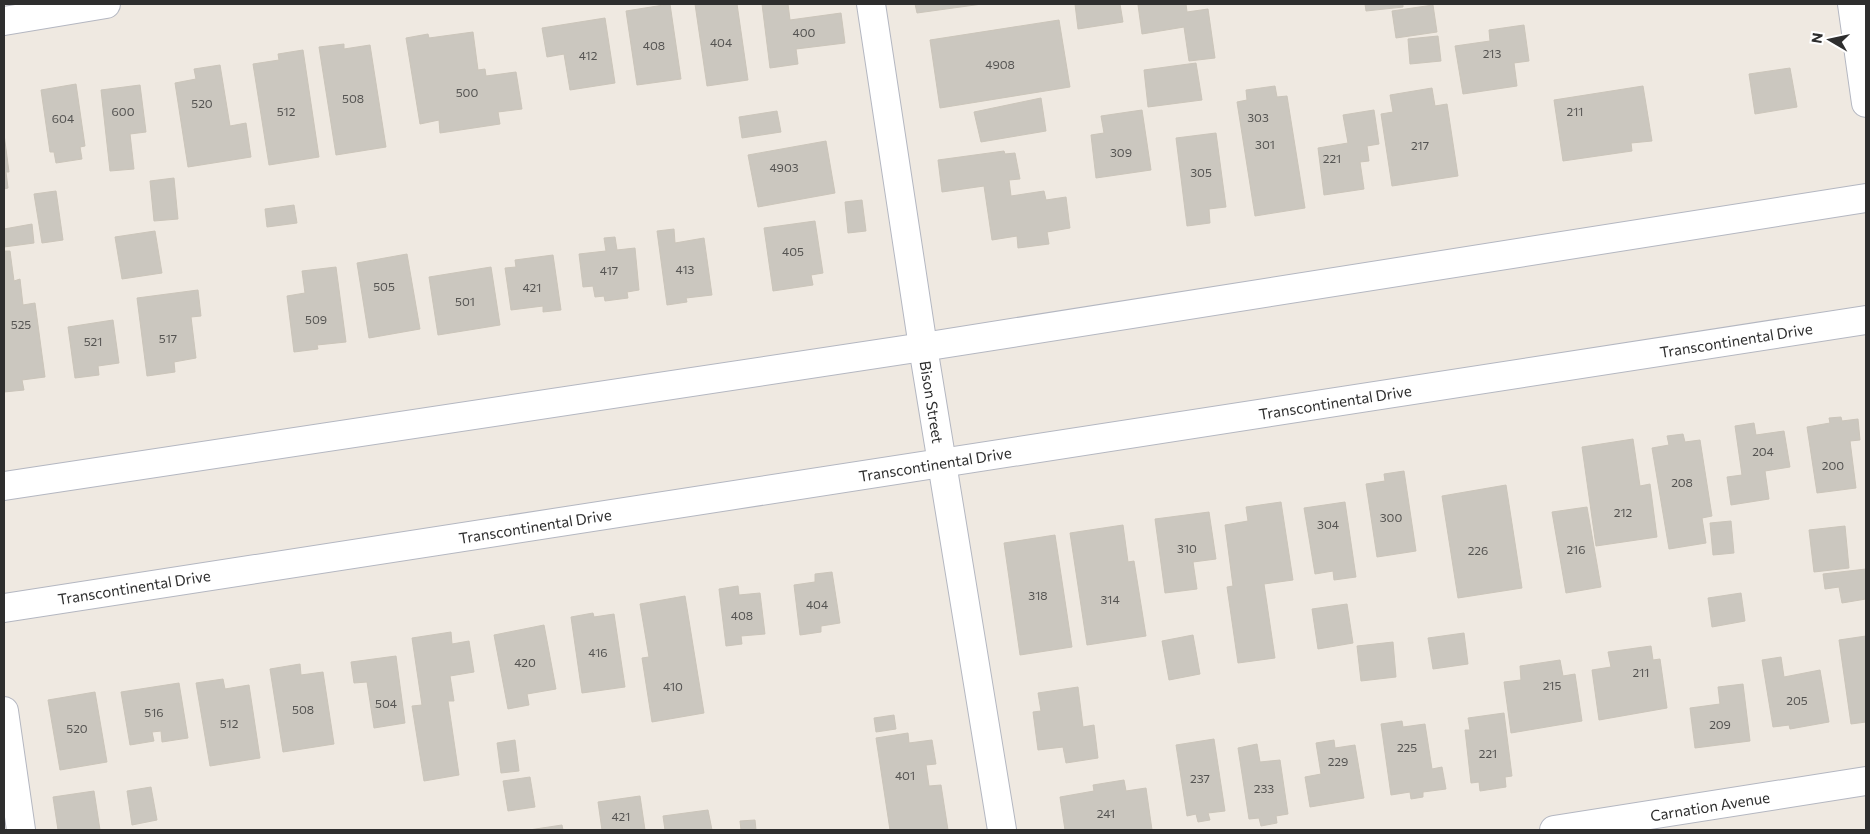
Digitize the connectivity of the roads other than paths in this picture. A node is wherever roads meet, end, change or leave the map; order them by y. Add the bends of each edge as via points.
1 (106, 4) edge
2 (872, 4) edge
3 (1852, 4) edge
4 (4, 21) edge
5 (1866, 103) edge
6 (1866, 198) edge
7 (1866, 320) edge
8 (923, 347) junction
9 (942, 463) junction
10 (4, 486) edge
11 (4, 608) edge
12 (4, 711) edge
13 (1866, 781) edge
14 (21, 830) edge
15 (1002, 830) edge
16 (1554, 830) edge

1 - 4 street
2 - 8 street, Bison Street
3 - 5 street
6 - 8 street
7 - 9 street, Transcontinental Drive
8 - 9 street, Bison Street
8 - 10 street
9 - 11 street, Transcontinental Drive
9 - 15 street, Bison Street
12 - 14 street
13 - 16 street, Carnation Avenue

